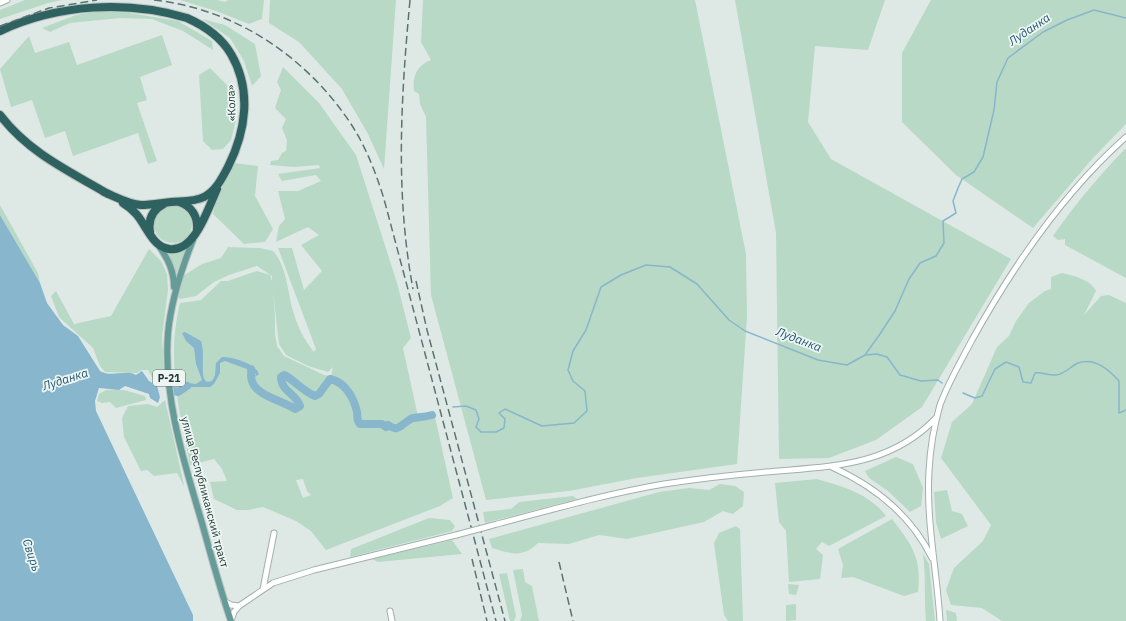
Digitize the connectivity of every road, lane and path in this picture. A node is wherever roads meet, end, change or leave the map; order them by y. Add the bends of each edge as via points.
1 (7, 0) edge
2 (0, 3) edge
3 (3, 30) edge
4 (0, 115) edge
5 (1126, 136) edge
6 (222, 179) junction
7 (104, 192) junction
8 (176, 202) junction
9 (164, 203) junction
10 (197, 230) junction
11 (151, 236) junction
12 (193, 240) junction
13 (159, 245) junction
14 (174, 295) junction
15 (938, 416) junction
16 (831, 467) junction
17 (274, 533) dead end
18 (933, 560) junction
19 (263, 589) junction
20 (224, 601) junction
21 (239, 606) junction
22 (390, 611) dead end
23 (231, 621) edge
24 (392, 621) edge
25 (940, 621) edge

1 - 2 street
3 - 6 highway, «Кола» / Р-21 via 60,10 118,4 140,4 168,10 204,26 231,53 243,85 242,132
4 - 7 highway, Р-21 via 22,139 44,157
5 - 15 street via 1063,206 1000,293 962,358 940,405
6 - 8 highway, «Кола» / Р-21 via 204,197
6 - 10 highway, Р-21
7 - 9 highway, Р-21 via 141,205
7 - 11 highway, Р-21 via 135,212
8 - 9 highway, Р-21
8 - 10 highway via 188,206 193,211
9 - 11 highway via 152,214 149,225
10 - 12 highway, Р-21
11 - 13 highway, Р-21
12 - 13 highway via 177,250
12 - 14 main road, Р-21
13 - 14 main road, Р-21 via 172,270
14 - 20 main road, улица Республиканский тракт / Р-21 via 168,346 172,403 183,455
15 - 16 street via 913,438 896,448 877,457
15 - 18 street via 929,470
16 - 18 street via 860,481 892,505 919,535
16 - 19 street, bridge via 716,477 664,484 602,497 314,570
17 - 19 street
18 - 25 street
19 - 21 street
20 - 21 street via 231,606
20 - 23 main road, улица Республиканский тракт
21 - 23 street
22 - 24 street

